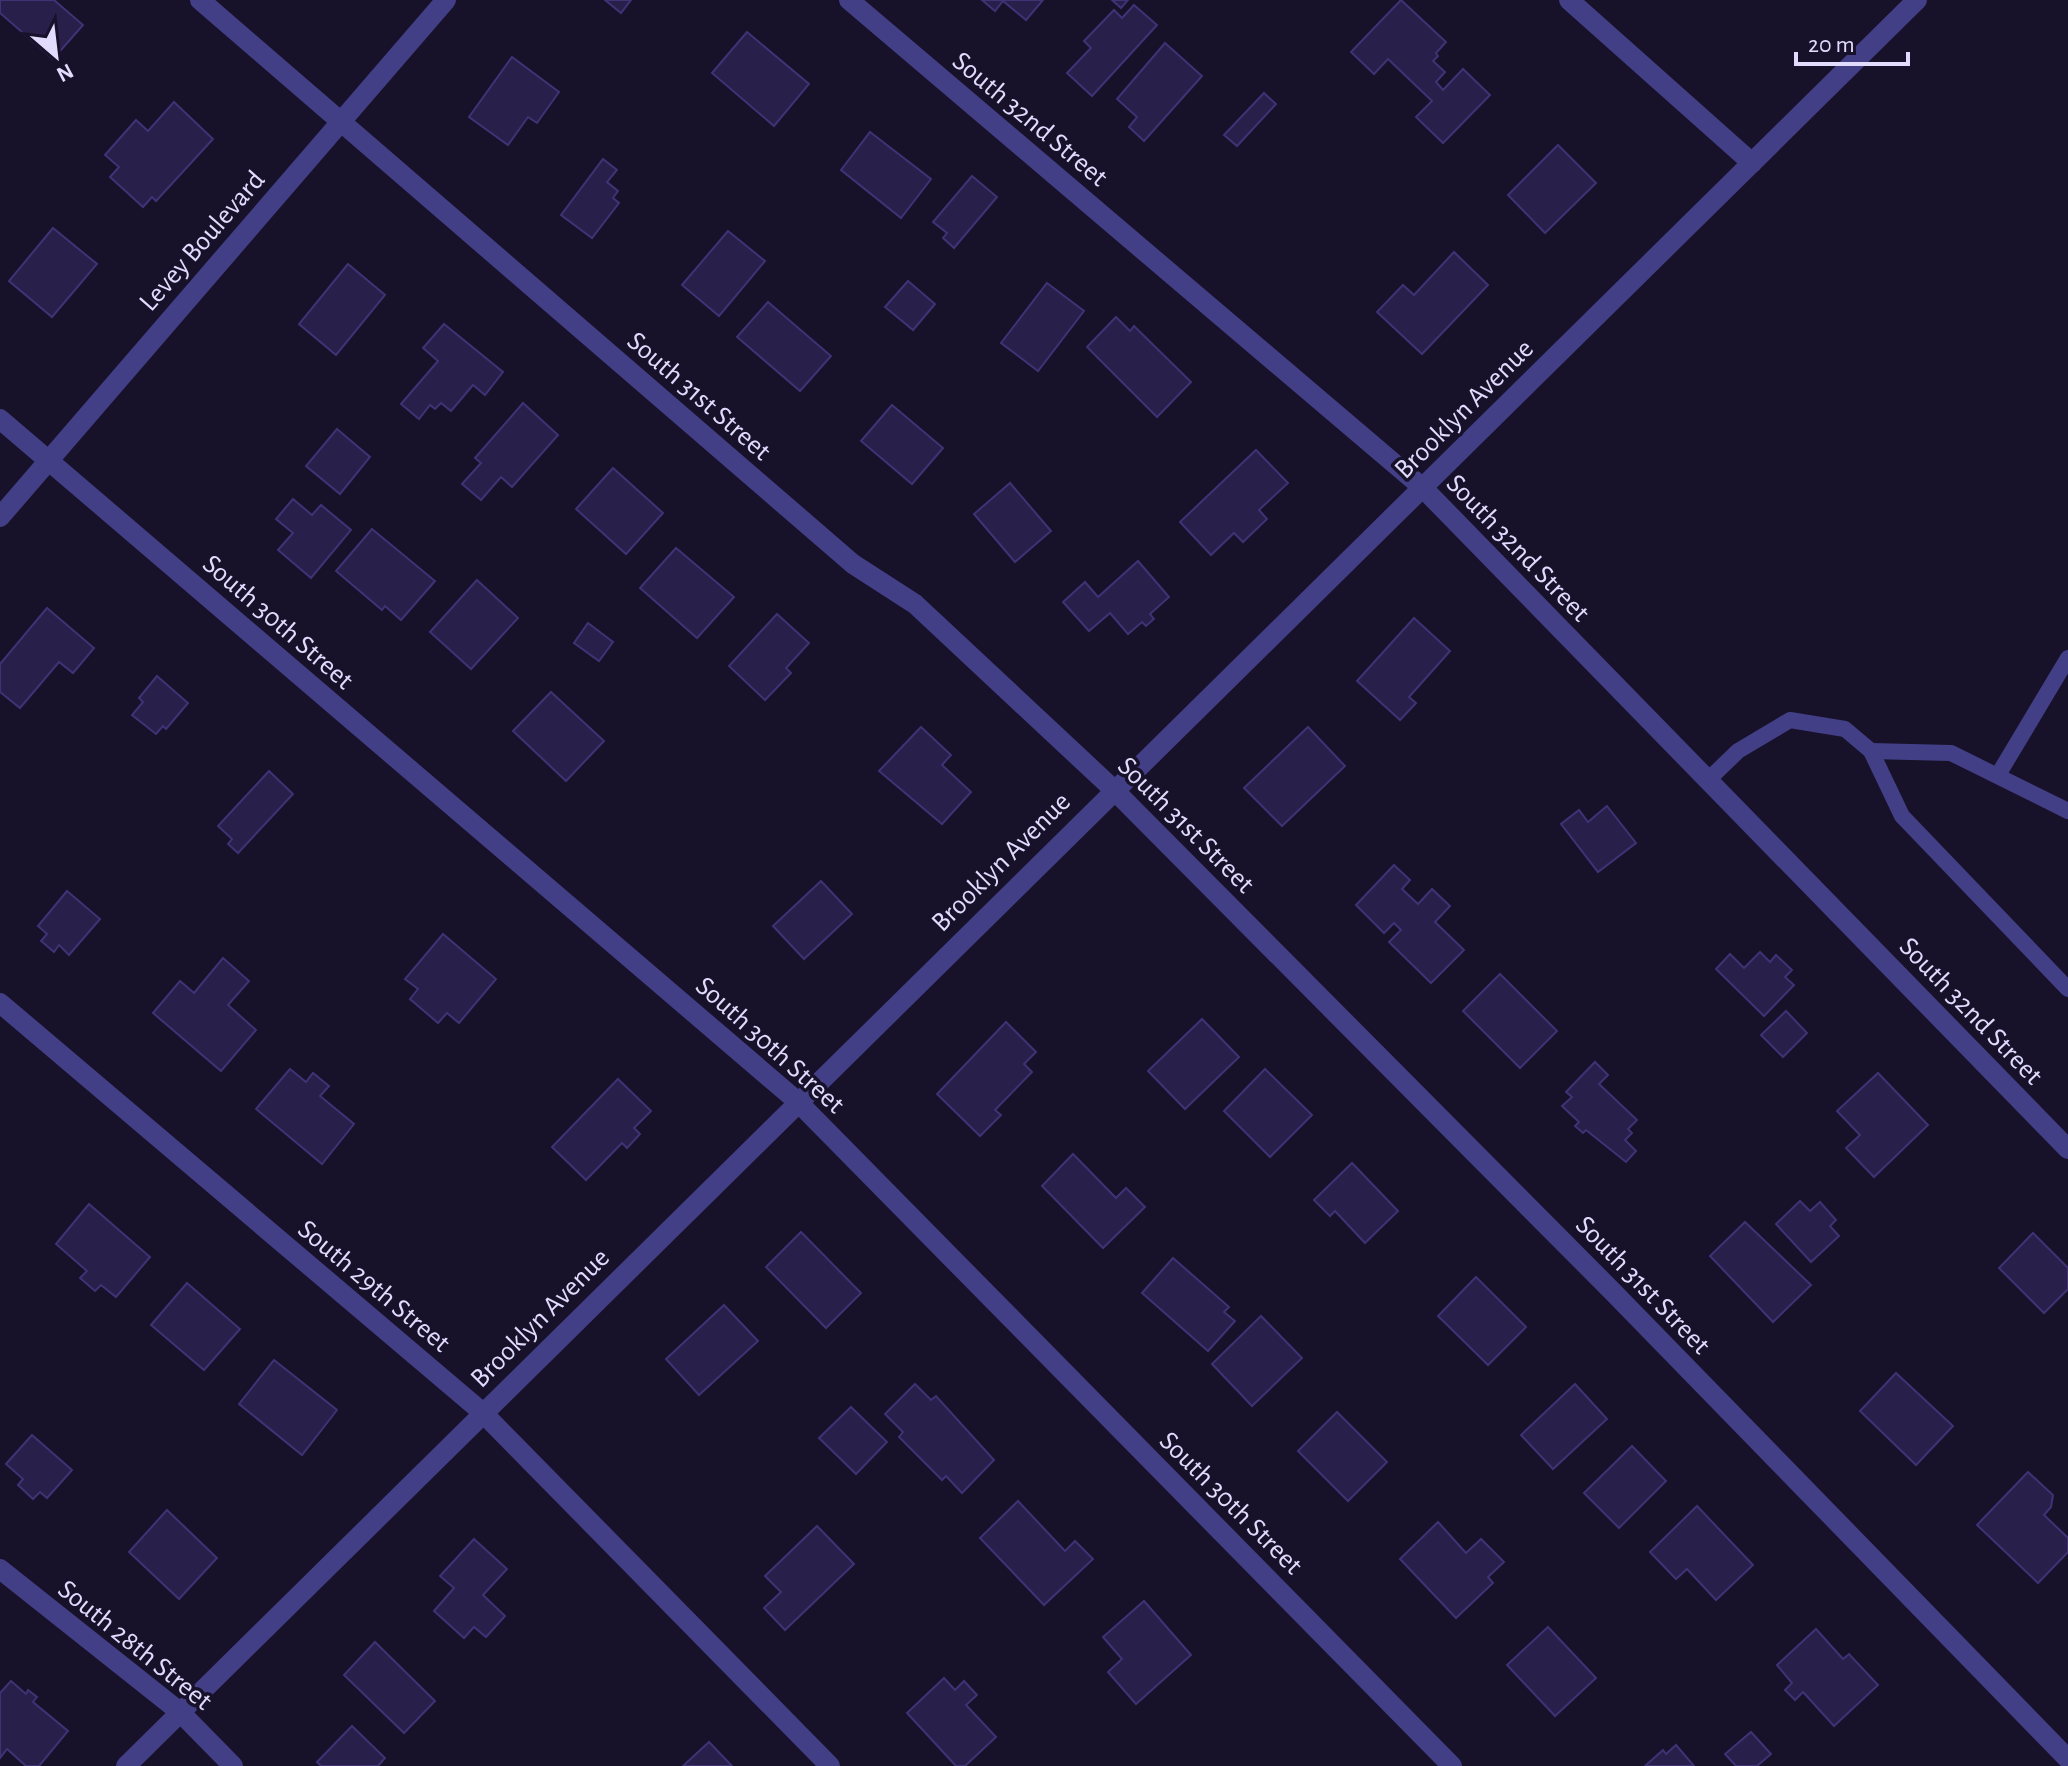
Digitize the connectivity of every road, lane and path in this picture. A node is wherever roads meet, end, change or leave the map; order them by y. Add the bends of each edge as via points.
1 (200, 0) edge
2 (446, 0) edge
3 (849, 0) edge
4 (1569, 0) edge
5 (1917, 0) edge
6 (341, 121) junction
7 (1752, 163) junction
8 (0, 419) edge
9 (48, 460) junction
10 (1423, 488) junction
11 (0, 517) edge
12 (2068, 658) edge
13 (1871, 751) junction
14 (1998, 775) junction
15 (1708, 780) junction
16 (1113, 789) junction
17 (2068, 811) edge
18 (2068, 989) edge
19 (0, 1003) edge
20 (797, 1101) junction
21 (2068, 1149) edge
22 (482, 1412) junction
23 (0, 1569) edge
24 (180, 1712) junction
25 (2068, 1759) edge
26 (126, 1766) edge
27 (233, 1766) edge
28 (830, 1766) edge
29 (1452, 1766) edge

1 - 6 street, South 31st Street
2 - 6 street, Levey Boulevard
3 - 10 street, South 32nd Street
4 - 7 street
5 - 7 street, Brooklyn Avenue
6 - 9 street, Levey Boulevard
6 - 16 street, South 31st Street via 853,564 915,604
7 - 10 street, Brooklyn Avenue
8 - 9 street, South 30th Street
9 - 11 street, Levey Boulevard
9 - 20 street, South 30th Street
10 - 15 street, South 32nd Street
10 - 16 street, Brooklyn Avenue
12 - 14 lane
13 - 14 lane via 1951,753
13 - 15 lane via 1845,729 1790,720 1738,751
13 - 18 lane via 1902,816
14 - 17 lane
15 - 21 street, South 32nd Street
16 - 20 street, Brooklyn Avenue
16 - 25 street, South 31st Street
19 - 22 street, South 29th Street
20 - 22 street, Brooklyn Avenue
20 - 29 street, South 30th Street
22 - 24 street, Brooklyn Avenue
22 - 28 street, South 29th Street
23 - 24 street, South 28th Street
24 - 26 street, Brooklyn Avenue
24 - 27 street, South 28th Street

